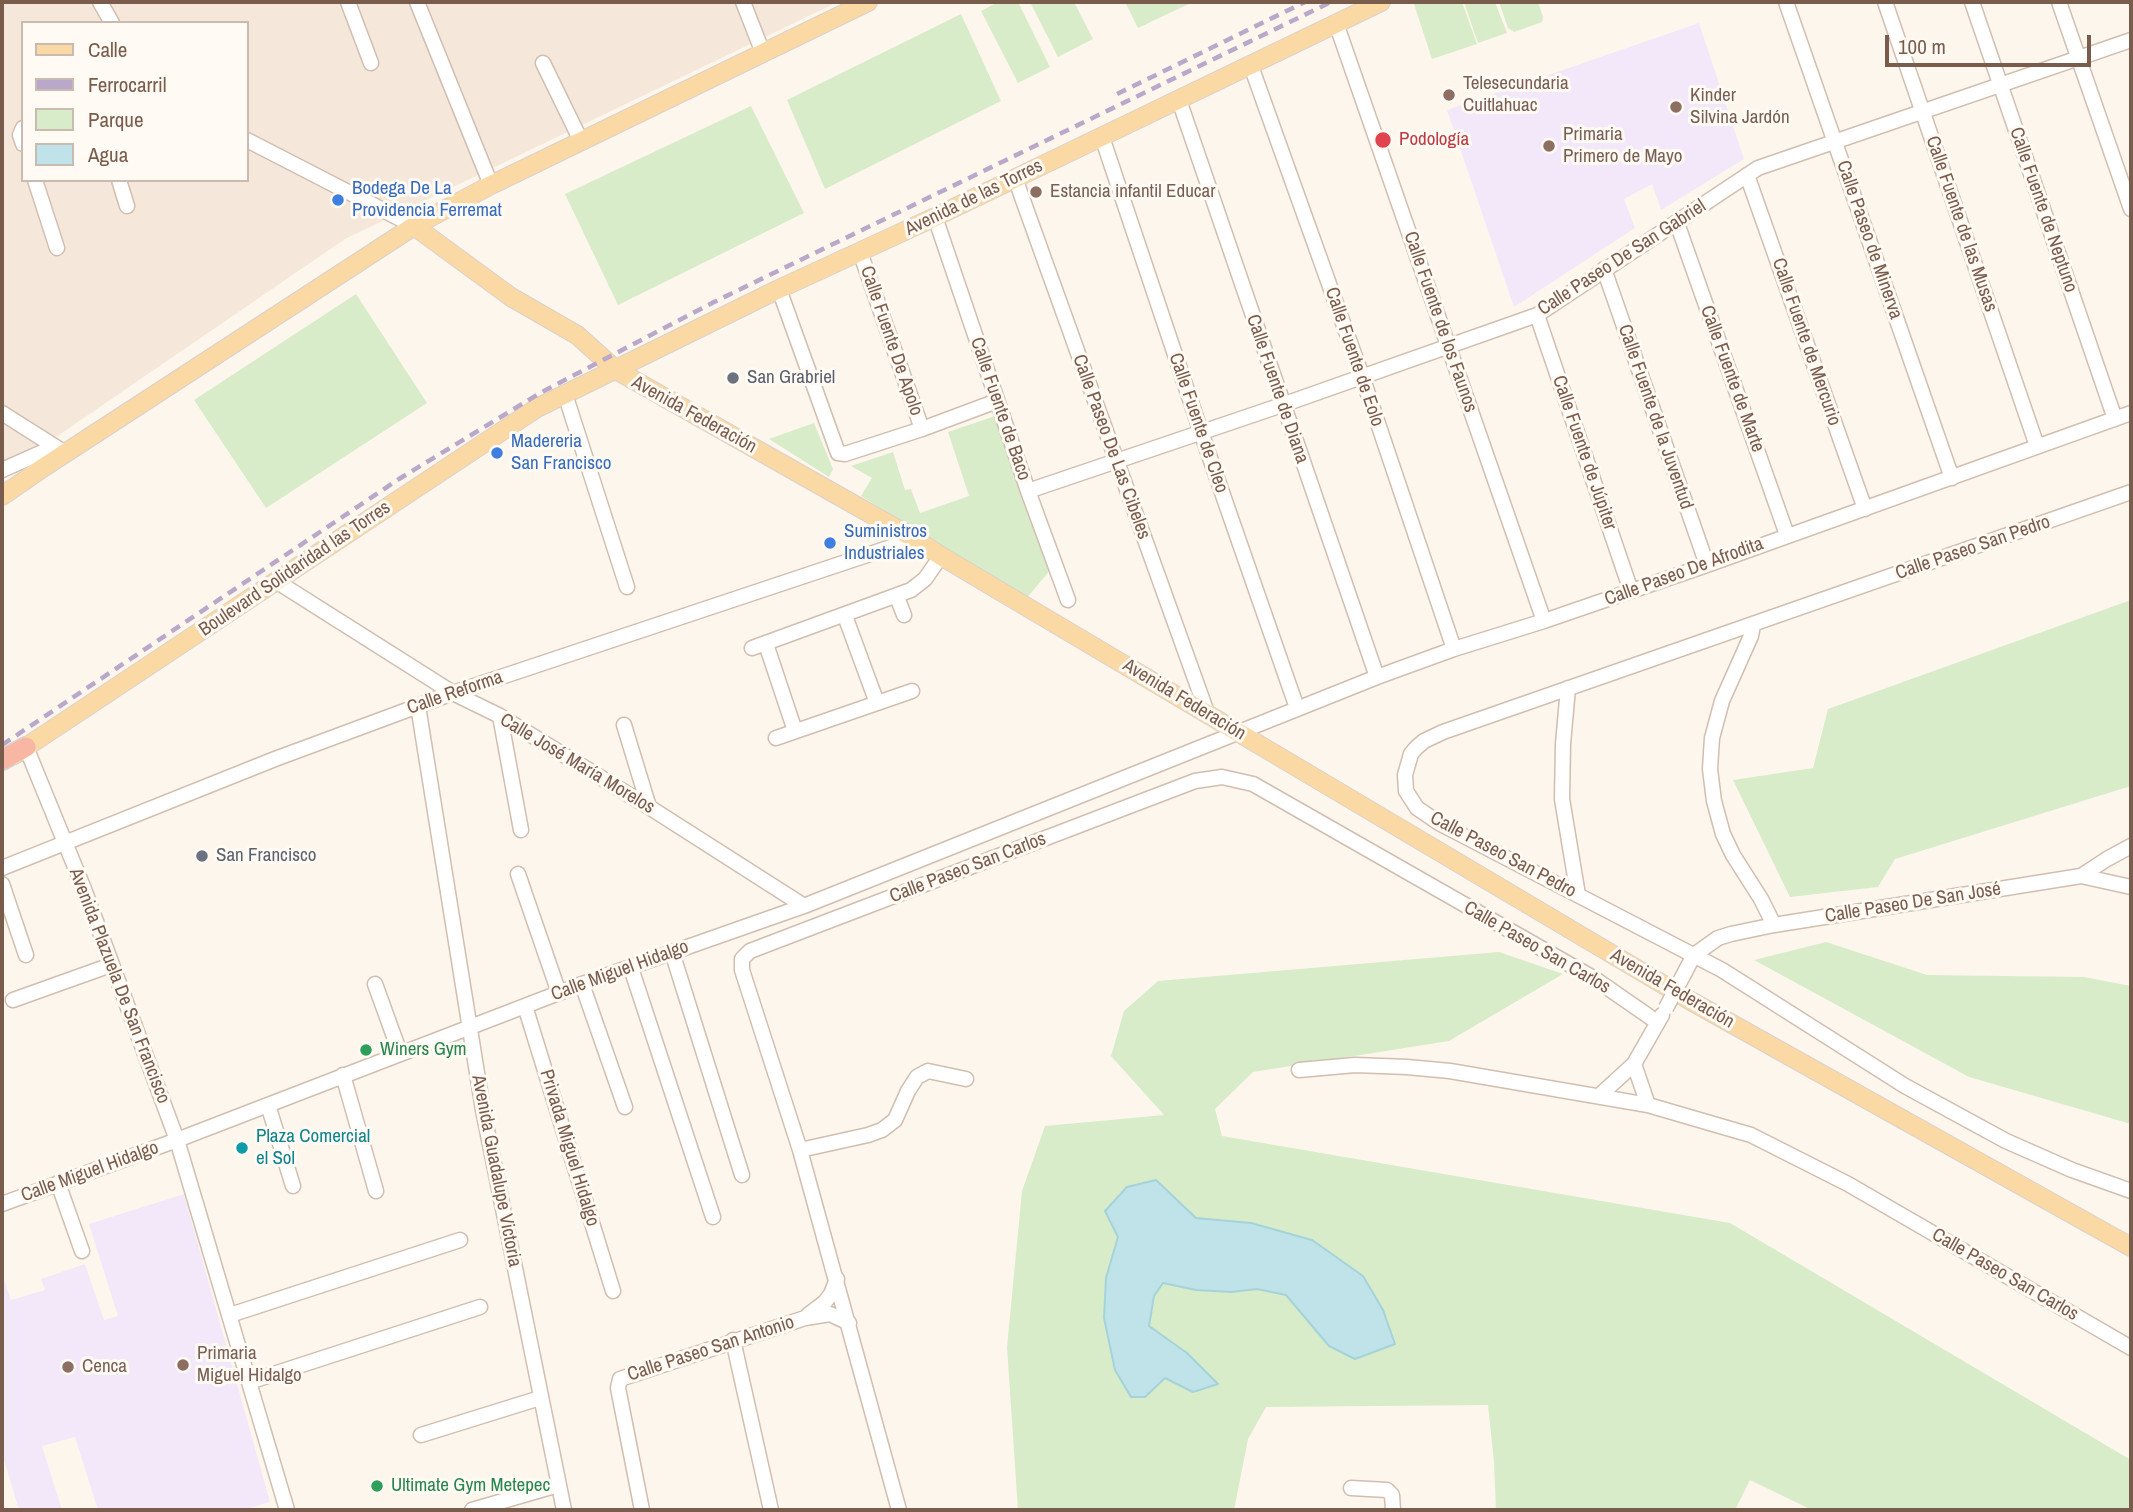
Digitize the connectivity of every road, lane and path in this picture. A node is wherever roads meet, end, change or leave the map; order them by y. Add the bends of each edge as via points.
1 (100, 2) edge
2 (348, 2) edge
3 (416, 2) edge
4 (743, 2) edge
5 (868, 2) edge
6 (1381, 2) edge
7 (1786, 2) edge
8 (1885, 2) edge
9 (1972, 2) edge
10 (2059, 2) edge
11 (111, 21) edge
12 (1336, 23) junction
13 (2131, 40) edge
14 (763, 53) junction
15 (2079, 59) junction
16 (371, 63) dead end
17 (543, 63) dead end
18 (1251, 66) junction
19 (2001, 86) junction
20 (1179, 100) junction
21 (1922, 112) junction
22 (1102, 137) junction
23 (248, 141) edge
24 (581, 141) junction
25 (1834, 141) junction
26 (1747, 175) junction
27 (1015, 178) junction
28 (36, 182) edge
29 (120, 182) edge
30 (491, 185) junction
31 (127, 205) dead end
32 (2131, 209) edge
33 (935, 218) junction
34 (1677, 223) junction
35 (414, 226) junction
36 (57, 248) dead end
37 (860, 252) junction
38 (1604, 269) junction
39 (779, 289) junction
40 (1537, 315) junction
41 (1448, 346) junction
42 (616, 370) junction
43 (1362, 376) junction
44 (565, 394) junction
45 (997, 401) junction
46 (1282, 405) junction
47 (2, 413) edge
48 (2131, 413) edge
49 (2115, 419) junction
50 (922, 429) junction
51 (1201, 432) junction
52 (2037, 446) junction
53 (60, 450) junction
54 (1116, 460) junction
55 (2, 470) edge
56 (1952, 478) junction
57 (1028, 491) junction
58 (2131, 492) edge
59 (2, 496) edge
60 (1865, 509) junction
61 (1787, 535) junction
62 (915, 539) junction
63 (941, 556) junction
64 (1707, 565) junction
65 (276, 581) junction
66 (627, 587) dead end
67 (1631, 591) junction
68 (897, 597) junction
69 (1068, 600) dead end
70 (904, 615) dead end
71 (845, 616) junction
72 (1544, 621) junction
73 (1753, 625) junction
74 (1454, 649) junction
75 (1377, 677) junction
76 (1568, 688) junction
77 (912, 691) dead end
78 (453, 693) junction
79 (877, 703) junction
80 (418, 706) junction
81 (1297, 708) junction
82 (1208, 715) junction
83 (500, 716) junction
84 (624, 725) dead end
85 (794, 732) junction
86 (1236, 732) junction
87 (776, 738) dead end
88 (26, 747) junction
89 (2, 762) edge
90 (649, 807) junction
91 (521, 830) dead end
92 (66, 844) junction
93 (2131, 846) edge
94 (2, 868) edge
95 (518, 874) dead end
96 (2081, 876) junction
97 (2, 884) edge
98 (2131, 887) edge
99 (1578, 895) junction
100 (804, 906) junction
101 (1774, 925) junction
102 (672, 952) junction
103 (26, 955) dead end
104 (1694, 955) junction
105 (111, 965) junction
106 (631, 968) junction
107 (375, 984) dead end
108 (582, 984) junction
109 (559, 993) junction
110 (13, 1000) dead end
111 (525, 1006) junction
112 (1657, 1023) junction
113 (469, 1026) junction
114 (400, 1053) junction
115 (1634, 1065) junction
116 (1299, 1070) dead end
117 (343, 1075) junction
118 (966, 1079) dead end
119 (1599, 1096) junction
120 (268, 1105) junction
121 (1648, 1105) junction
122 (625, 1107) dead end
123 (177, 1140) junction
124 (800, 1150) junction
125 (742, 1175) dead end
126 (58, 1183) junction
127 (293, 1186) dead end
128 (376, 1191) dead end
129 (2131, 1191) edge
130 (2, 1204) edge
131 (713, 1217) dead end
132 (460, 1240) dead end
133 (2131, 1247) edge
134 (82, 1251) dead end
135 (837, 1279) junction
136 (613, 1291) dead end
137 (480, 1307) dead end
138 (230, 1315) junction
139 (805, 1318) junction
140 (849, 1323) junction
141 (733, 1340) junction
142 (2131, 1348) edge
143 (249, 1382) junction
144 (540, 1398) junction
145 (421, 1435) dead end
146 (558, 1485) junction
147 (1351, 1488) dead end
148 (287, 1510) edge
149 (472, 1510) edge
150 (564, 1510) edge
151 (642, 1510) edge
152 (771, 1510) edge
153 (899, 1510) edge
154 (1393, 1510) edge

1 - 11 street
2 - 16 street
3 - 30 street
4 - 14 street
5 - 14 main road
6 - 12 main road, Avenida de las Torres
7 - 25 street, Calle Paseo de Minerva
8 - 21 street, Calle Fuente de las Musas
9 - 19 street, Calle Fuente de Neptuno
10 - 15 street
12 - 18 main road, Avenida de las Torres
12 - 41 street, Calle Fuente de los Faunos
13 - 15 street, Calle Paseo De San Gabriel
14 - 24 main road
15 - 19 street, Calle Paseo De San Gabriel
15 - 32 street
17 - 24 street
18 - 20 main road, Avenida de las Torres
18 - 43 street, Calle Fuente de Eolo
19 - 21 street, Calle Paseo De San Gabriel
19 - 49 street, Calle Fuente de Neptuno
20 - 22 main road, Avenida de las Torres
20 - 46 street, Calle Fuente de Diana
21 - 25 street, Calle Paseo De San Gabriel
21 - 52 street, Calle Fuente de las Musas
22 - 27 main road, Avenida de las Torres
22 - 51 street, Calle Fuente de Cleo
23 - 35 street, Avenida Federación
24 - 30 main road
25 - 26 street, Calle Paseo De San Gabriel
25 - 56 street, Calle Paseo de Minerva
26 - 34 street, Calle Paseo De San Gabriel
26 - 60 street, Calle Fuente de Mercurio
27 - 33 main road, Avenida de las Torres
27 - 54 street, Calle Paseo De Las Cibeles
28 - 36 street
29 - 31 street
30 - 35 main road
33 - 37 main road, Avenida de las Torres
33 - 45 street, Calle Fuente de Baco
34 - 38 street, Calle Paseo De San Gabriel
34 - 61 street, Calle Fuente de Marte
35 - 42 main road, Avenida Federación via 511,297 577,335
35 - 53 main road
37 - 39 main road, Avenida de las Torres
37 - 50 street, Calle Fuente De Apolo
38 - 40 street, Calle Paseo De San Gabriel
38 - 64 street, Calle Fuente de la Juventud
39 - 42 main road, Avenida de las Torres
39 - 50 street via 838,453
40 - 41 street, Calle Paseo De San Gabriel
40 - 67 street, Calle Fuente de Júpiter
41 - 43 street, Calle Paseo De San Gabriel
41 - 72 street, Calle Fuente de los Faunos
42 - 44 main road, Avenida de las Torres
42 - 62 main road, Avenida Federación
43 - 46 street, Calle Paseo De San Gabriel
43 - 74 street, Calle Fuente de Eolo
44 - 65 main road, Boulevard Solidaridad las Torres
44 - 66 street
45 - 50 street
45 - 57 street, Calle Fuente de Baco
46 - 51 street, Calle Paseo De San Gabriel
46 - 75 street, Calle Fuente de Diana
47 - 53 street
48 - 49 street, Calle Paseo De Afrodita
49 - 52 street, Calle Paseo De Afrodita
51 - 54 street, Calle Paseo De San Gabriel
51 - 81 street, Calle Fuente de Cleo
52 - 56 street, Calle Paseo De Afrodita
53 - 55 street
53 - 59 main road
54 - 57 street, Calle Paseo De San Gabriel
54 - 82 street, Calle Paseo De Las Cibeles
56 - 60 street, Calle Paseo De Afrodita
57 - 69 street, Calle Fuente de Baco
58 - 73 street, Calle Paseo San Pedro
60 - 61 street, Calle Paseo De Afrodita
61 - 64 street, Calle Paseo De Afrodita
62 - 63 main road, Avenida Federación
62 - 78 street, Calle Reforma
63 - 68 street via 920,586
63 - 82 main road, Avenida Federación
64 - 67 street, Calle Paseo De Afrodita
65 - 78 street, Calle José María Morelos
65 - 88 main road, Boulevard Solidaridad las Torres
67 - 72 street, Calle Paseo De Afrodita
68 - 70 street
68 - 71 street
71 - 79 street
71 - 85 street via 759,646
72 - 74 street, Calle Paseo De Afrodita
73 - 76 street, Calle Paseo San Pedro
73 - 101 street via 1722,701 1710,769 1723,834
74 - 75 street, Calle Paseo De Afrodita
75 - 81 street, Calle Paseo De Afrodita
76 - 99 street via 1562,799
76 - 99 street, Calle Paseo San Pedro via 1431,737 1411,754 1405,775 1406,791 1417,808
77 - 79 street
78 - 80 street, Calle Reforma
78 - 83 street, Calle José María Morelos
79 - 85 street
80 - 92 street, Calle Reforma
80 - 113 street, Avenida Guadalupe Victoria
81 - 86 street, Calle Paseo De Afrodita
82 - 86 main road, Avenida Federación
83 - 90 street, Calle José María Morelos
83 - 91 street
84 - 90 street
85 - 87 street
86 - 100 street, Calle Miguel Hidalgo
86 - 133 main road, Avenida Federación via 1691,1001
88 - 89 highway, Boulevard Solidaridad las Torres
88 - 92 street, Avenida Plazuela De San Francisco
90 - 100 street, Calle José María Morelos
92 - 94 street, Calle Reforma
92 - 105 street, Avenida Plazuela De San Francisco
93 - 96 street, Calle Paseo De San José
95 - 109 street
96 - 98 street
96 - 101 street, Calle Paseo De San José
97 - 103 street
99 - 104 street, Calle Paseo San Pedro
100 - 102 street, Calle Miguel Hidalgo
101 - 104 street, Calle Paseo De San José via 1718,938
102 - 106 street, Calle Miguel Hidalgo
102 - 125 street
104 - 112 street, bridge
104 - 129 street, Calle Paseo San Pedro via 1905,1086 2006,1141
105 - 110 street
105 - 123 street, Avenida Plazuela De San Francisco
106 - 108 street, Calle Miguel Hidalgo
106 - 131 street
107 - 114 street
108 - 109 street, Calle Miguel Hidalgo
108 - 122 street
109 - 111 street, Calle Miguel Hidalgo
111 - 113 street, Calle Miguel Hidalgo
111 - 136 street, Privada Miguel Hidalgo
112 - 115 street
112 - 124 street, Calle Paseo San Carlos via 1595,979 1253,784 1210,778 745,955 742,970
113 - 114 street, Calle Miguel Hidalgo
113 - 144 street, Avenida Guadalupe Victoria
114 - 117 street, Calle Miguel Hidalgo
115 - 119 street
115 - 121 street
116 - 119 street, Calle Paseo San Carlos via 1407,1067
117 - 120 street, Calle Miguel Hidalgo
117 - 128 street
118 - 124 street via 928,1071 917,1077 895,1120 882,1130
119 - 121 street, Calle Paseo San Carlos
120 - 123 street, Calle Miguel Hidalgo
120 - 127 street
121 - 142 street, Calle Paseo San Carlos via 1751,1135 1860,1191
123 - 126 street, Calle Miguel Hidalgo
123 - 138 street, Avenida Plazuela De San Francisco
124 - 135 street, Calle Paseo San Carlos
126 - 130 street, Calle Miguel Hidalgo
126 - 134 street
132 - 138 street
135 - 139 street, Calle Paseo San Antonio via 825,1302
135 - 140 street, Calle Paseo San Carlos
137 - 143 street
138 - 143 street, Avenida Plazuela De San Francisco
139 - 140 street, Calle Paseo San Antonio via 830,1314
139 - 141 street, Calle Paseo San Antonio
140 - 153 street, Calle Paseo San Carlos
141 - 151 street, Calle Paseo San Antonio via 619,1381
141 - 152 street
143 - 148 street, Avenida Plazuela De San Francisco
144 - 145 street
144 - 146 street, Avenida Guadalupe Victoria
146 - 149 street
146 - 150 street, Avenida Guadalupe Victoria
147 - 154 street via 1387,1490

